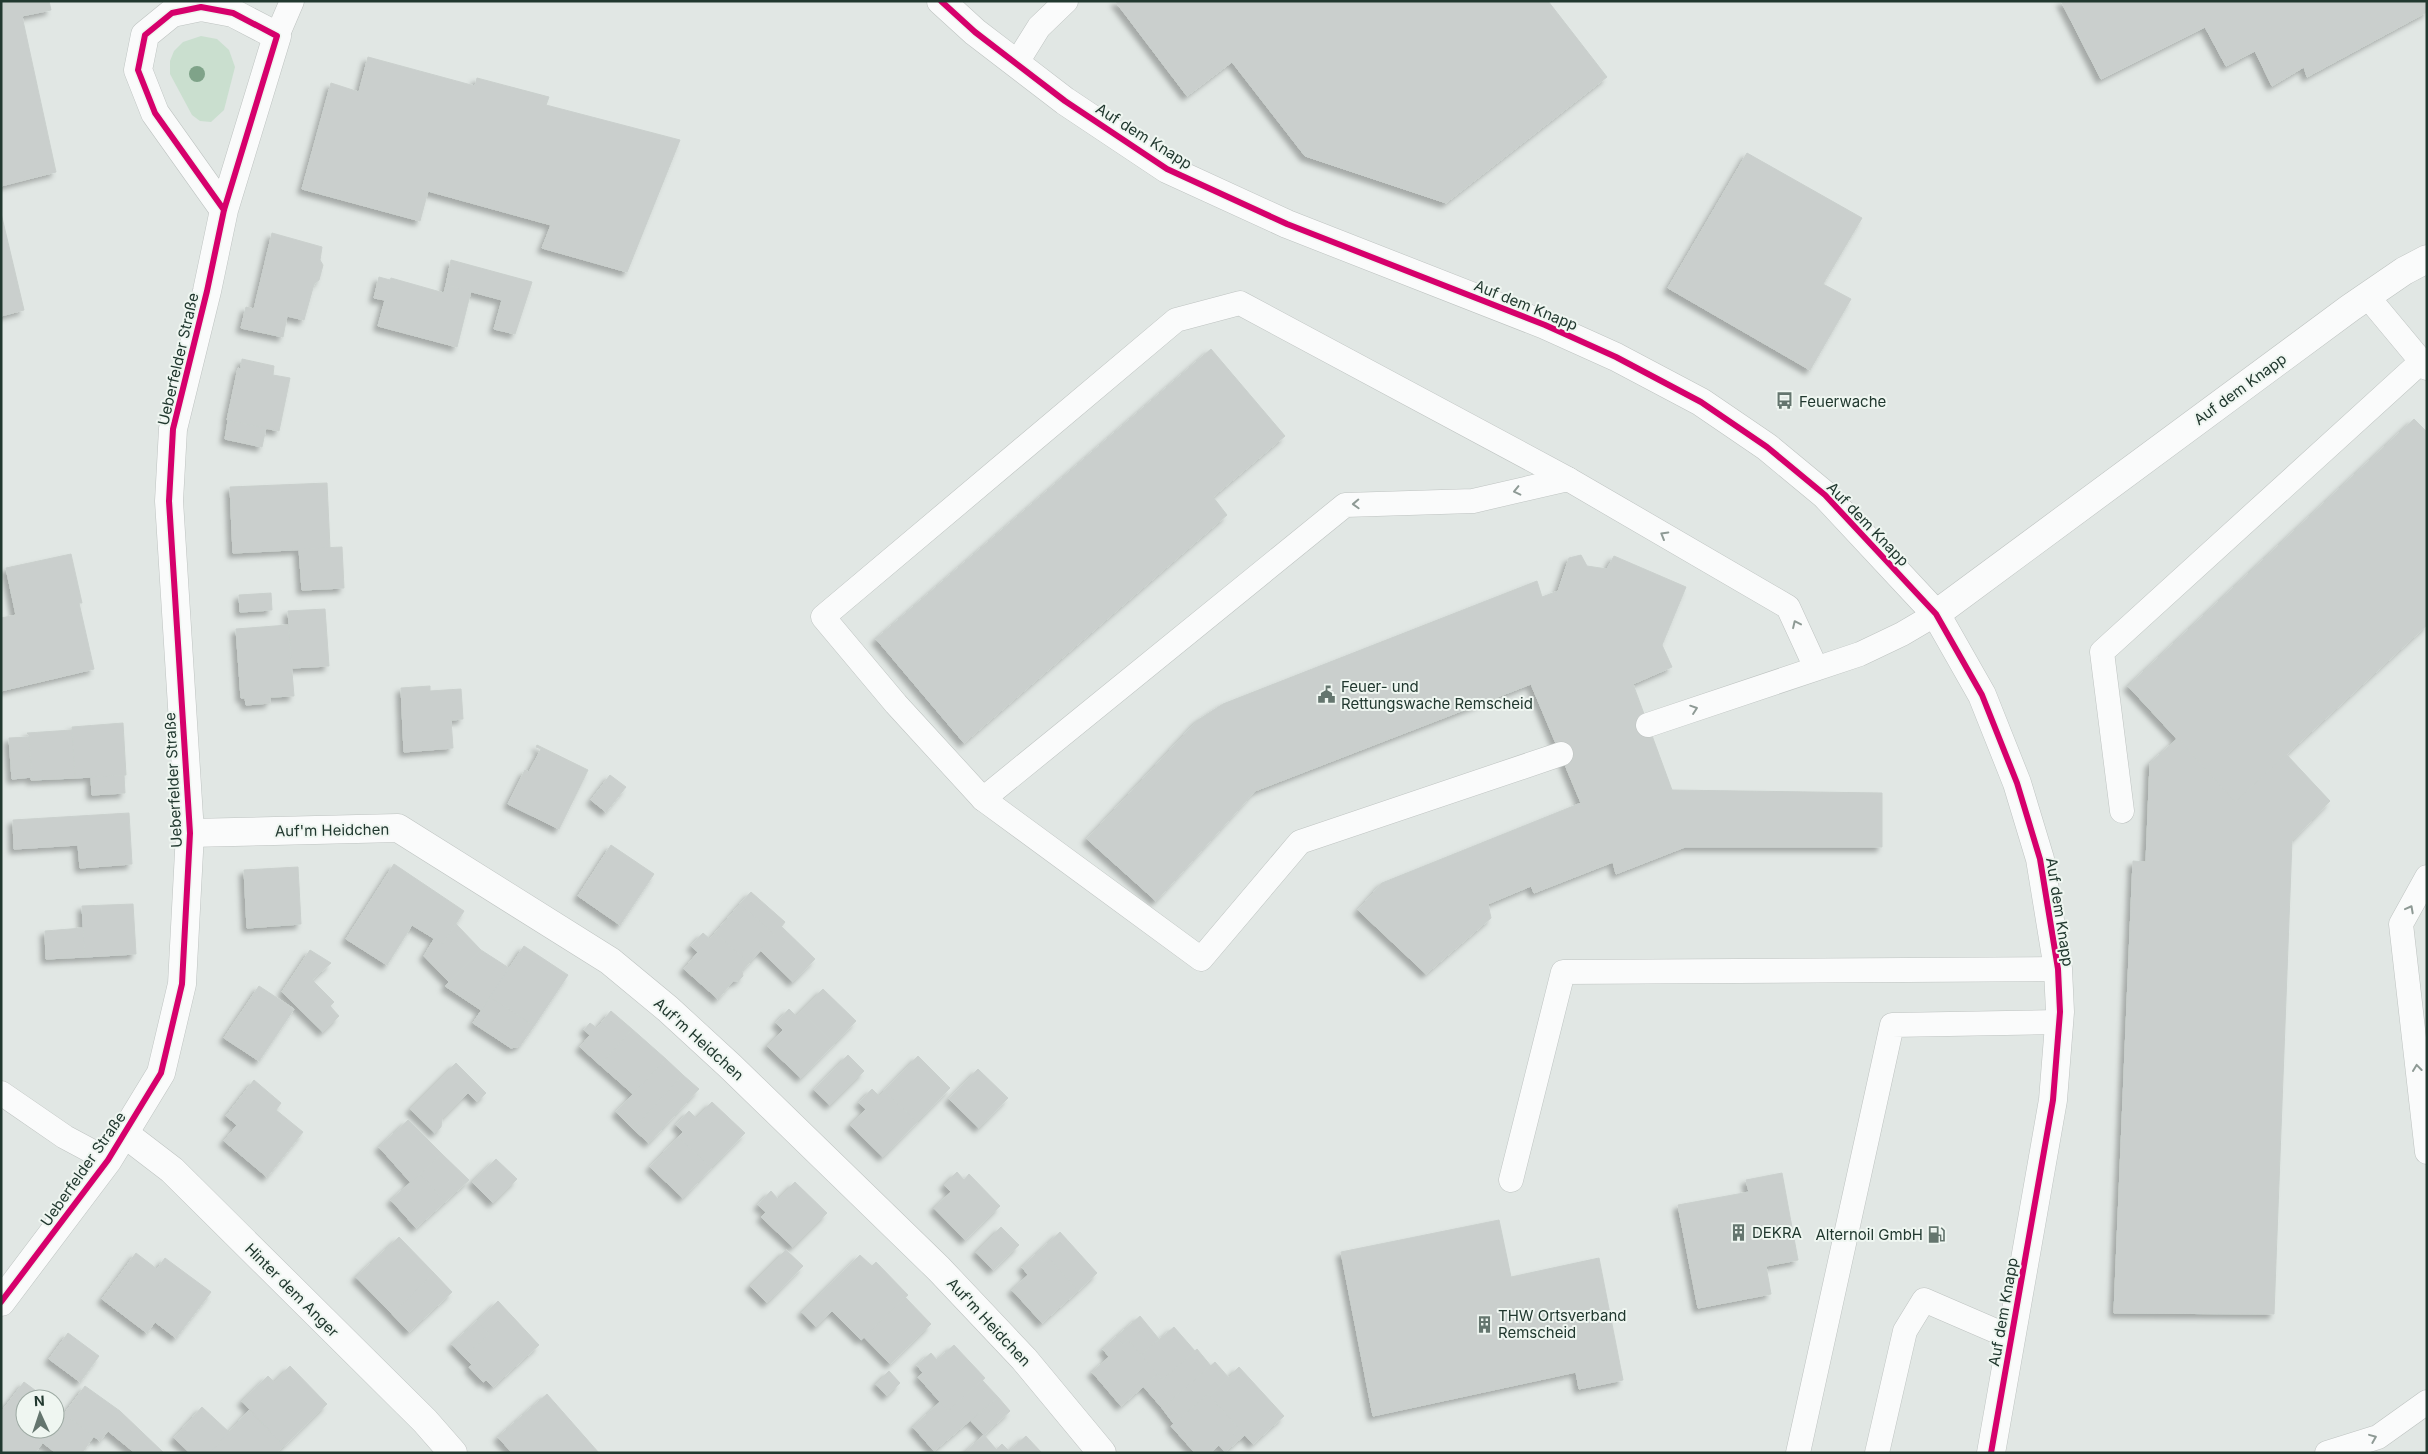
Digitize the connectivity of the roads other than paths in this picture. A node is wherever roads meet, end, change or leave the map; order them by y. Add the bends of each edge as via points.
1 (292, 1) edge
2 (942, 1) edge
3 (1066, 1) edge
4 (277, 36) junction
5 (1016, 64) junction
6 (224, 210) junction
7 (2427, 259) edge
8 (2367, 296) junction
9 (2424, 364) edge
10 (1568, 479) junction
11 (1936, 614) junction
12 (1816, 668) junction
13 (1648, 725) dead end
14 (1561, 754) dead end
15 (983, 800) junction
16 (2122, 811) dead end
17 (190, 833) junction
18 (2427, 877) edge
19 (2058, 969) junction
20 (2059, 1022) junction
21 (1, 1093) edge
22 (125, 1134) junction
23 (2427, 1152) edge
24 (108, 1160) junction
25 (1511, 1180) dead end
26 (1, 1302) edge
27 (2012, 1338) junction
28 (2427, 1402) edge
29 (453, 1453) edge
30 (1102, 1453) edge
31 (1798, 1453) edge
32 (1877, 1453) edge
33 (1992, 1453) edge
34 (2327, 1453) edge

1 - 4 lane, Ueberfelder Straße
2 - 5 street, Auf dem Knapp via 974,32
3 - 5 lane via 1039,27
4 - 6 street, Ueberfelder Straße
4 - 6 street via 233,13 201,7 172,12 145,36 138,70 155,113
5 - 11 street, Auf dem Knapp via 1065,102 1167,169 1287,224 1546,325 1701,402 1767,447 1825,495
6 - 17 street, Ueberfelder Straße via 173,429 169,501
7 - 8 street, Auf dem Knapp
8 - 9 lane
8 - 11 street, Auf dem Knapp
9 - 16 lane via 2102,652
12 -> 10 lane via 1788,607
10 -> 15 lane via 1472,501 1345,505
10 - 15 lane via 1240,303 1176,320 823,617
11 - 12 lane via 1860,654
11 - 19 street, Auf dem Knapp via 1982,695 2017,783 2040,859
13 -> 12 lane
14 - 15 lane via 1300,842 1201,959
17 - 22 street, Ueberfelder Straße via 182,984 161,1073
17 - 30 street, Auf'm Heidchen via 398,828 610,961 730,1066 939,1268 1024,1359
23 -> 18 lane via 2401,924
19 - 20 street, Auf dem Knapp
19 - 25 lane via 1563,972
20 - 27 street, Auf dem Knapp via 2053,1100
20 - 31 lane via 1892,1025
21 - 24 lane via 65,1137
22 - 24 street, Ueberfelder Straße
22 - 29 street, Hinter dem Anger via 172,1170 425,1421
24 - 26 street, Ueberfelder Straße
27 - 32 lane via 1924,1300 1905,1331
27 - 33 street, Auf dem Knapp
34 -> 28 lane via 2378,1437

